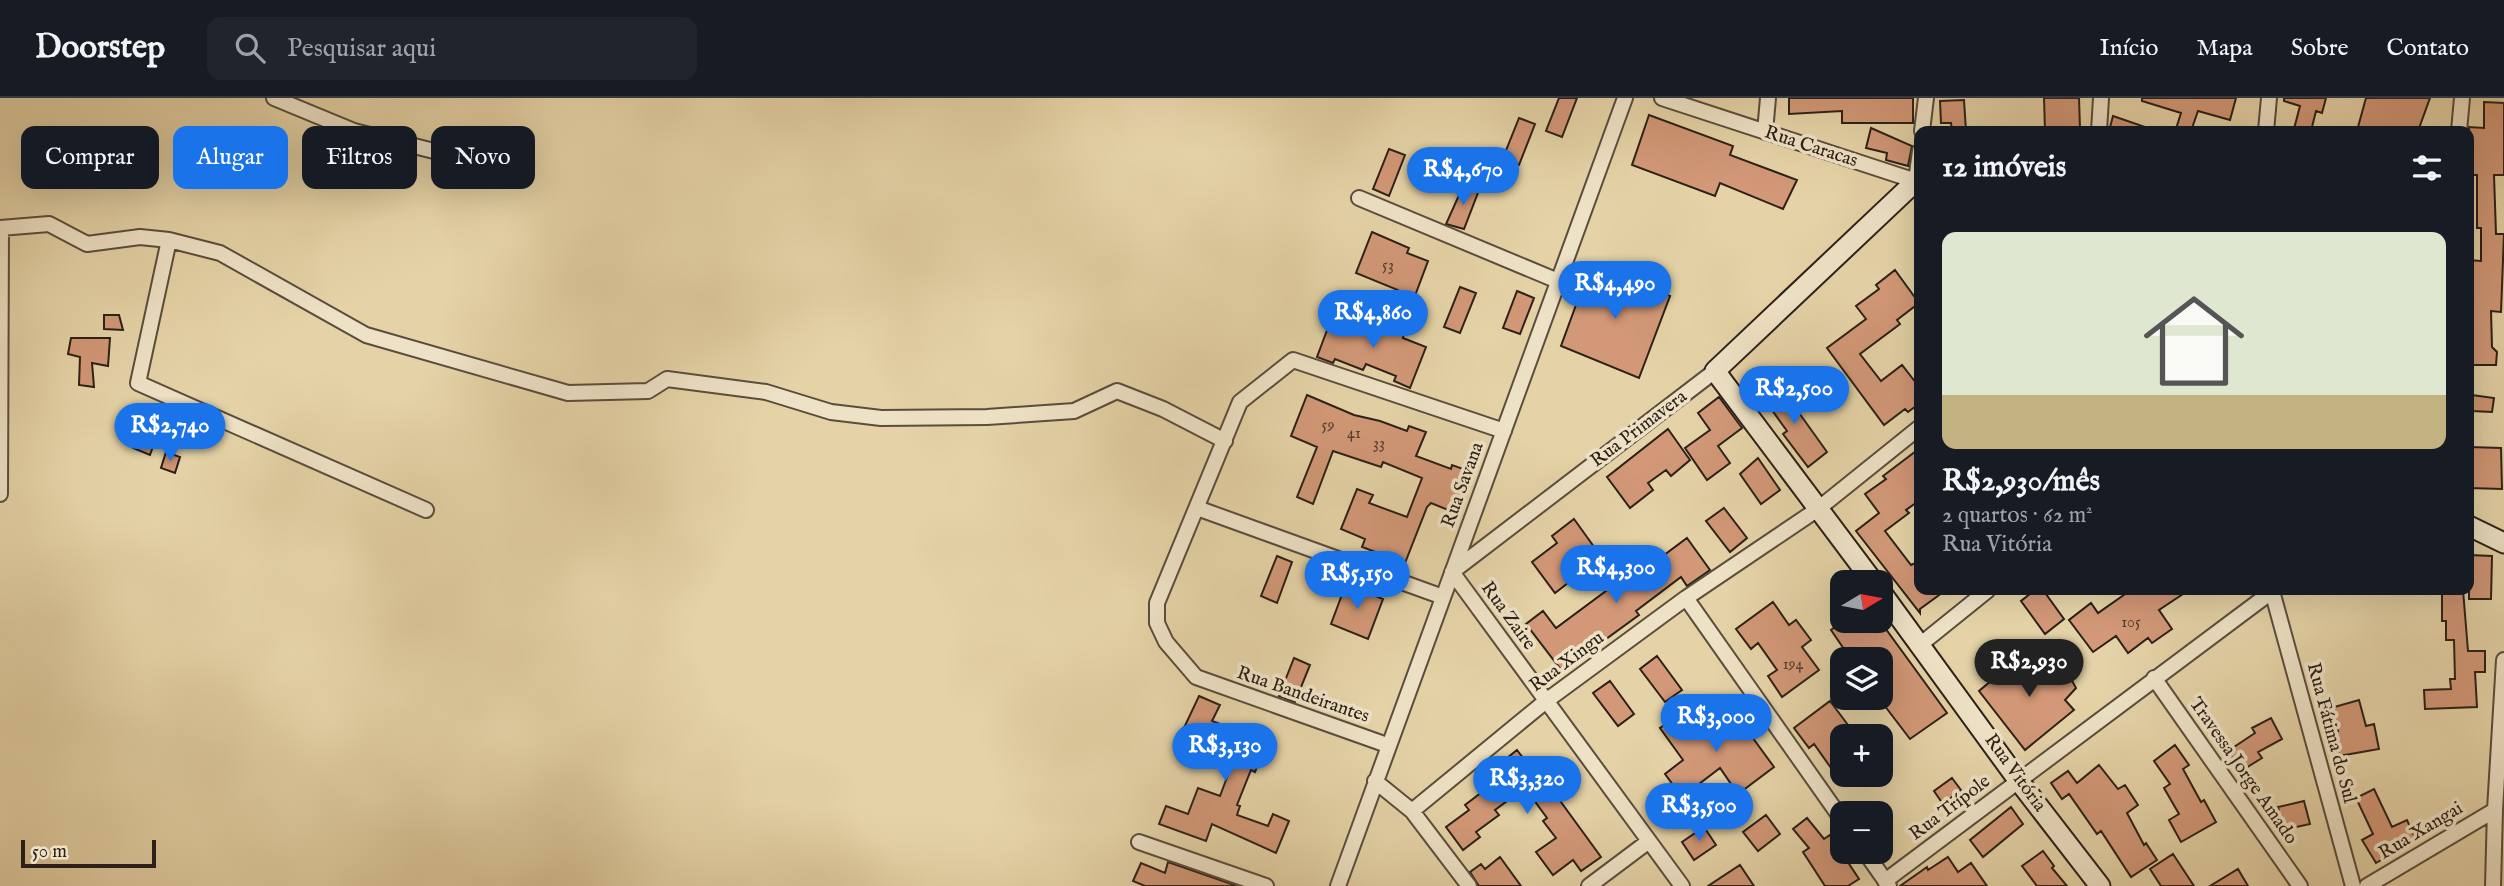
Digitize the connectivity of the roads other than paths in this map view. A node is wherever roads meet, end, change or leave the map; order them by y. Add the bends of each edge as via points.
1 (274, 98) edge
2 (1625, 98) edge
3 (1662, 98) edge
4 (1768, 98) edge
5 (1926, 98) edge
6 (2101, 98) edge
7 (2269, 98) edge
8 (2462, 98) edge
9 (1923, 126) edge
10 (2099, 126) edge
11 (2266, 126) edge
12 (2459, 126) edge
13 (1765, 132) junction
14 (431, 150) edge
15 (1914, 181) edge
16 (1914, 186) edge
17 (1359, 198) dead end
18 (1, 228) edge
19 (169, 240) junction
20 (1558, 281) junction
21 (1715, 371) junction
22 (1504, 431) junction
23 (1914, 432) edge
24 (1225, 441) junction
25 (0, 494) edge
26 (1197, 508) junction
27 (1818, 509) junction
28 (426, 510) dead end
29 (2474, 528) edge
30 (2504, 543) edge
31 (1864, 570) edge
32 (1452, 572) junction
33 (1981, 595) edge
34 (2266, 595) edge
35 (2274, 595) edge
36 (1443, 597) junction
37 (1686, 598) junction
38 (1894, 608) edge
39 (1922, 644) junction
40 (2504, 660) edge
41 (2154, 678) junction
42 (1546, 701) junction
43 (1387, 745) junction
44 (2018, 780) junction
45 (1375, 781) junction
46 (1830, 803) edge
47 (2495, 810) junction
48 (1412, 811) junction
49 (1649, 841) junction
50 (1139, 842) dead end
51 (2499, 861) edge
52 (1874, 864) edge
53 (1887, 883) edge
54 (1266, 886) edge
55 (1338, 886) edge
56 (1469, 886) edge
57 (1589, 886) edge
58 (1682, 886) edge
59 (2100, 886) edge
60 (2300, 886) edge
61 (2353, 886) edge
62 (2367, 886) edge
63 (2493, 886) edge

1 - 14 street via 354,131
2 - 20 street, Rua Savana
3 - 13 street, Rua Caracas
4 - 13 street
5 - 9 street
6 - 10 street
7 - 11 street
8 - 12 street
13 - 15 street, Rua Caracas
16 - 21 street, Rua Primavera
17 - 20 street
18 - 19 street via 49,224 87,244 140,237
18 - 25 street
19 - 24 street via 220,253 366,335 568,393 648,391 667,379 766,392 831,412 881,418 1074,411 1117,391
19 - 28 street via 138,383
20 - 22 street, Rua Savana
21 - 27 street
21 - 32 street, Rua Primavera
22 - 24 street via 1293,359 1240,402
22 - 32 street, Rua Savana
23 - 27 street, Rua Xingu
24 - 26 street
26 - 36 street
26 - 43 street, Rua Bandeirantes via 1157,603 1155,614 1166,642 1196,677 1206,682
27 - 31 street
27 - 37 street, Rua Xingu
29 - 30 street
32 - 36 street, Rua Savana
32 - 42 street, Rua Zaire
33 - 39 street
34 - 41 street, Rua Trípole
35 - 61 street, Rua Fátima do Sul
36 - 43 street, Rua Savana
37 - 42 street, Rua Xingu
37 - 46 street
38 - 39 street, Rua Vitória
39 - 44 street, Rua Vitória
40 - 47 street
41 - 44 street, Rua Trípole
41 - 60 street, Travessa Jorge Amado
42 - 48 street, Rua Xingu
42 - 49 street, Rua Zaire
43 - 45 street, Rua Savana
44 - 53 street, Rua Trípole
44 - 59 street, Rua Vitória
45 - 48 street
45 - 55 street, Rua Savana
47 - 51 street
47 - 62 street, Rua Xangai
48 - 56 street
49 - 57 street
49 - 58 street, Rua Zaire
50 - 54 street
51 - 63 street
52 - 53 street

